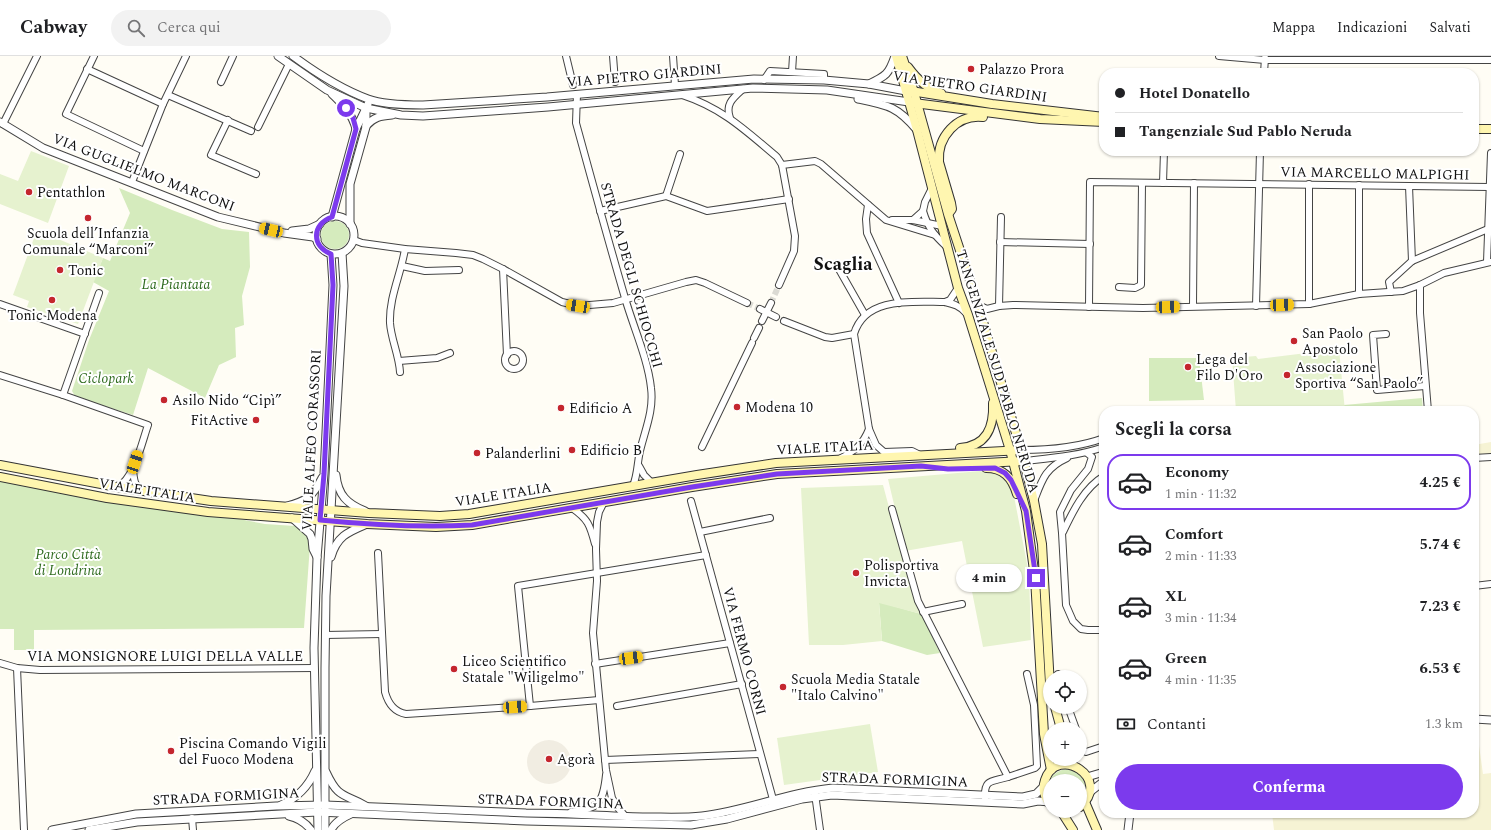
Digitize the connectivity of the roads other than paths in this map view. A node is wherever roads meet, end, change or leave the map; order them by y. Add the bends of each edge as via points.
1 (37, 56) edge
2 (94, 56) edge
3 (186, 56) edge
4 (233, 56) edge
5 (278, 56) edge
6 (293, 56) edge
7 (566, 56) edge
8 (613, 56) edge
9 (673, 56) edge
10 (793, 56) edge
11 (1219, 56) edge
12 (899, 57) edge
13 (1265, 58) edge
14 (1491, 60) edge
15 (289, 64) junction
16 (1264, 68) edge
17 (88, 69) junction
18 (792, 72) junction
19 (824, 77) junction
20 (764, 80) junction
21 (221, 82) dead end
22 (615, 82) dead end
23 (869, 84) junction
24 (573, 85) dead end
25 (675, 85) junction
26 (743, 89) junction
27 (327, 90) junction
28 (827, 90) junction
29 (910, 91) junction
30 (577, 94) junction
31 (679, 94) junction
32 (168, 95) junction
33 (369, 100) junction
34 (913, 103) junction
35 (163, 104) junction
36 (577, 104) junction
37 (992, 104) junction
38 (366, 108) junction
39 (401, 115) junction
40 (1099, 116) edge
41 (730, 118) junction
42 (1040, 119) junction
43 (228, 120) junction
44 (1099, 122) edge
45 (2, 123) edge
46 (366, 126) junction
47 (258, 127) dead end
48 (356, 129) junction
49 (1479, 129) edge
50 (1491, 129) edge
51 (917, 130) junction
52 (251, 131) dead end
53 (144, 151) junction
54 (1491, 153) edge
55 (680, 154) dead end
56 (1164, 156) edge
57 (1260, 156) edge
58 (782, 165) junction
59 (256, 174) dead end
60 (132, 182) junction
61 (1142, 183) junction
62 (1163, 183) junction
63 (1194, 183) junction
64 (1260, 184) junction
65 (1309, 184) junction
66 (1359, 185) junction
67 (1409, 186) junction
68 (1489, 187) junction
69 (932, 188) junction
70 (666, 196) junction
71 (788, 199) junction
72 (868, 204) junction
73 (600, 211) junction
74 (923, 211) junction
75 (948, 214) junction
76 (332, 217) junction
77 (1001, 217) dead end
78 (886, 220) junction
79 (913, 220) junction
80 (320, 224) junction
81 (350, 224) junction
82 (927, 224) junction
83 (942, 226) junction
84 (1489, 226) edge
85 (284, 232) junction
86 (935, 236) junction
87 (317, 239) junction
88 (354, 240) junction
89 (1000, 242) junction
90 (1090, 244) junction
91 (947, 247) junction
92 (405, 249) junction
93 (342, 253) junction
94 (331, 254) junction
95 (1412, 261) junction
96 (1489, 262) edge
97 (836, 264) dead end
98 (402, 266) junction
99 (502, 269) junction
100 (459, 270) dead end
101 (779, 285) tunnel mouth
102 (1420, 285) junction
103 (971, 286) junction
104 (1119, 287) dead end
105 (958, 288) junction
106 (1392, 292) junction
107 (99, 293) dead end
108 (1359, 294) junction
109 (625, 300) junction
110 (945, 302) junction
111 (748, 303) tunnel mouth
112 (771, 303) tunnel mouth
113 (899, 303) junction
114 (0, 304) edge
115 (1309, 304) junction
116 (978, 306) junction
117 (999, 306) junction
118 (1193, 306) junction
119 (1256, 306) junction
120 (1089, 307) junction
121 (760, 309) tunnel mouth
122 (766, 312) junction
123 (865, 315) junction
124 (968, 315) junction
125 (776, 317) dead end
126 (762, 321) dead end
127 (784, 321) dead end
128 (759, 328) dead end
129 (85, 334) junction
130 (854, 334) junction
131 (1386, 334) dead end
132 (450, 353) dead end
133 (507, 355) dead end
134 (399, 361) junction
135 (400, 372) dead end
136 (0, 375) edge
137 (1425, 386) junction
138 (992, 392) junction
139 (63, 395) junction
140 (1427, 406) edge
141 (869, 428) junction
142 (1099, 440) edge
143 (702, 447) dead end
144 (1099, 449) edge
145 (1010, 450) junction
146 (1021, 450) junction
147 (940, 453) junction
148 (1087, 453) junction
149 (920, 455) junction
150 (1073, 456) junction
151 (1491, 457) edge
152 (1479, 458) edge
153 (840, 459) junction
154 (1014, 461) junction
155 (1024, 461) junction
156 (334, 462) junction
157 (639, 464) junction
158 (0, 465) edge
159 (921, 466) junction
160 (133, 470) junction
161 (324, 474) junction
162 (0, 477) edge
163 (1099, 480) edge
164 (652, 482) junction
165 (633, 486) junction
166 (117, 487) junction
167 (147, 492) junction
168 (691, 501) dead end
169 (1034, 501) junction
170 (604, 502) junction
171 (282, 507) junction
172 (572, 508) junction
173 (892, 509) dead end
174 (321, 510) junction
175 (331, 510) junction
176 (1026, 511) junction
177 (369, 513) junction
178 (292, 518) junction
179 (770, 518) dead end
180 (320, 520) junction
181 (330, 521) junction
182 (367, 524) junction
183 (700, 532) junction
184 (1062, 533) junction
185 (596, 549) junction
186 (378, 552) dead end
187 (706, 555) junction
188 (317, 558) junction
189 (328, 566) junction
190 (598, 574) junction
191 (1491, 584) edge
192 (1479, 585) edge
193 (962, 604) dead end
194 (923, 612) junction
195 (314, 627) junction
196 (1099, 630) edge
197 (382, 634) junction
198 (325, 635) junction
199 (730, 644) junction
200 (0, 663) edge
201 (595, 664) junction
202 (17, 668) junction
203 (314, 668) junction
204 (1049, 670) edge
205 (1027, 674) dead end
206 (742, 684) junction
207 (599, 700) junction
208 (530, 706) junction
209 (617, 706) dead end
210 (1479, 719) edge
211 (1491, 720) edge
212 (1099, 748) edge
213 (1087, 752) edge
214 (759, 754) junction
215 (605, 760) junction
216 (1058, 766) edge
217 (1077, 766) edge
218 (316, 769) junction
219 (325, 769) junction
220 (606, 770) junction
221 (1051, 770) junction
222 (1099, 773) edge
223 (1049, 774) edge
224 (1085, 774) edge
225 (1008, 777) junction
226 (1087, 777) joint
227 (1099, 785) edge
228 (1043, 787) edge
229 (1090, 792) junction
230 (815, 793) junction
231 (1087, 797) edge
232 (985, 799) junction
233 (1043, 802) edge
234 (774, 803) junction
235 (276, 806) junction
236 (368, 807) junction
237 (316, 809) junction
238 (324, 809) junction
239 (1087, 811) edge
240 (561, 813) junction
241 (283, 814) junction
242 (353, 814) junction
243 (625, 816) junction
244 (192, 818) junction
245 (1065, 818) edge
246 (1129, 818) edge
247 (664, 824) edge
248 (24, 830) edge
249 (52, 830) edge
250 (89, 830) edge
251 (193, 830) edge
252 (311, 830) edge
253 (318, 830) edge
254 (325, 830) edge
255 (331, 830) edge
256 (820, 830) edge
257 (1072, 830) edge
258 (1097, 830) edge
259 (1128, 830) edge

1 - 45 street
2 - 17 street
3 - 32 street
4 - 21 street
5 - 15 street, VIA PIETRO GIARDINI
6 - 33 street, VIA PIETRO GIARDINI via 332,82
7 - 24 street
8 - 22 street
9 - 25 street
10 - 18 street
11 - 13 street
12 - 23 street via 890,71
12 - 29 main road, TANGENZIALE SUD PABLO NERUDA
12 - 37 main road via 915,77 936,91
13 - 14 street
13 - 16 street
15 - 27 street, VIA PIETRO GIARDINI
15 - 47 street
17 - 35 street
17 - 53 street via 66,114
18 - 19 street
18 - 20 street via 770,71
19 - 20 street, VIA PIETRO GIARDINI
19 - 23 street, VIA PIETRO GIARDINI
20 - 25 street, VIA PIETRO GIARDINI
23 - 29 street, VIA PIETRO GIARDINI
25 - 30 street, VIA PIETRO GIARDINI
26 - 28 street, VIA PIETRO GIARDINI
26 - 31 street, VIA PIETRO GIARDINI
26 - 41 street via 730,103
27 - 38 street, VIA PIETRO GIARDINI
27 - 48 street, VIA PIETRO GIARDINI via 346,108 353,118
28 - 34 street, VIA PIETRO GIARDINI
28 - 51 street via 894,108
29 - 34 main road, TANGENZIALE SUD PABLO NERUDA
29 - 37 main road, VIA PIETRO GIARDINI
30 - 33 street, VIA PIETRO GIARDINI via 423,105
30 - 36 street, STRADA DEGLI SCHIOCCHI
31 - 36 street, VIA PIETRO GIARDINI
31 - 41 street via 699,101
32 - 35 street
32 - 43 street
33 - 38 street
34 - 42 main road, VIA PIETRO GIARDINI
34 - 51 main road, TANGENZIALE SUD PABLO NERUDA
34 - 75 main road, TANGENZIALE SUD PABLO NERUDA
35 - 53 street
36 - 39 street, VIA PIETRO GIARDINI via 423,116
36 - 73 street, STRADA DEGLI SCHIOCCHI via 576,123
37 - 40 main road, VIA PIETRO GIARDINI
38 - 39 street, VIA PIETRO GIARDINI
38 - 46 street
38 - 48 street
39 - 46 street via 381,116 372,119
41 - 58 street via 777,157
42 - 44 main road, VIA PIETRO GIARDINI
42 - 75 main road via 1022,121 974,116 962,120 949,130 941,143 938,156 951,202 952,209
43 - 52 street
43 - 59 street via 211,155
45 - 60 street, VIA GUGLIELMO MARCONI via 43,148
46 - 81 street via 350,184
48 - 76 street
49 - 50 main road
51 - 69 main road, TANGENZIALE SUD PABLO NERUDA
53 - 60 street
54 - 68 street
55 - 70 street
56 - 62 street
57 - 64 street
58 - 71 street
58 - 72 street via 815,161
60 - 85 street, VIA GUGLIELMO MARCONI via 218,217
61 - 62 street, VIA MARCELLO MALPIGHI
61 - 90 street, VIA MARCELLO MALPIGHI via 1090,182
61 - 104 street via 1140,285 1136,288
62 - 63 street, VIA MARCELLO MALPIGHI
63 - 64 street, VIA MARCELLO MALPIGHI
63 - 118 street
64 - 65 street, VIA MARCELLO MALPIGHI
64 - 119 street
65 - 66 street, VIA MARCELLO MALPIGHI
65 - 115 street
66 - 67 street, VIA MARCELLO MALPIGHI
66 - 108 street
67 - 68 street, VIA MARCELLO MALPIGHI
67 - 95 street
68 - 84 street
69 - 74 street
69 - 83 main road, TANGENZIALE SUD PABLO NERUDA
70 - 71 street via 707,211
70 - 73 street
71 - 101 street via 795,244 791,260
72 - 78 street
72 - 113 street via 867,233
73 - 109 street, STRADA DEGLI SCHIOCCHI
74 - 79 street
74 - 82 street
75 - 103 main road, TANGENZIALE SUD PABLO NERUDA
76 - 80 street
76 - 81 street via 345,219
77 - 89 street
78 - 79 street
78 - 86 street
79 - 82 street
80 - 85 street, VIA GUGLIELMO MARCONI via 309,229
80 - 87 street
81 - 88 street
82 - 83 street
82 - 86 street
83 - 91 main road, TANGENZIALE SUD PABLO NERUDA
83 - 103 main road via 949,230 962,271
84 - 95 street
84 - 96 street
85 - 87 street, VIA GUGLIELMO MARCONI
86 - 91 street
87 - 94 street via 322,249
88 - 92 street
88 - 93 street
89 - 90 street
89 - 117 street
90 - 120 street
91 - 105 main road, TANGENZIALE SUD PABLO NERUDA
92 - 98 street
92 - 99 street via 473,255
93 - 94 street
93 - 156 street, VIALE ALFEO CORASSORI via 344,286
94 - 161 street, VIALE ALFEO CORASSORI via 333,285
95 - 106 street via 1389,282
96 - 102 street via 1444,273
97 - 123 street
98 - 100 street via 425,271
98 - 134 street via 390,311 392,338
99 - 109 street via 569,305 600,305
99 - 133 street
102 - 106 street
102 - 137 street
103 - 116 main road, TANGENZIALE SUD PABLO NERUDA
105 - 110 street via 950,300
105 - 124 main road, TANGENZIALE SUD PABLO NERUDA
106 - 108 street
107 - 129 street
108 - 115 street
109 - 111 street via 696,280
109 - 157 street, STRADA DEGLI SCHIOCCHI via 651,388 651,407
110 - 113 street
110 - 124 street via 955,304
112 - 122 street
113 - 123 street via 882,305
114 - 129 street
115 - 119 street
116 - 117 street via 987,309
116 - 146 main road, TANGENZIALE SUD PABLO NERUDA
117 - 120 street
118 - 119 street
118 - 120 street
121 - 122 street
122 - 125 street
122 - 126 street
123 - 130 street
124 - 138 main road, TANGENZIALE SUD PABLO NERUDA
127 - 130 street via 825,337
128 - 143 street
129 - 139 street
130 - 141 street
131 - 137 street via 1372,335 1377,390
132 - 134 street via 437,358
134 - 135 street
136 - 139 street
137 - 140 street
138 - 145 main road, TANGENZIALE SUD PABLO NERUDA
138 - 147 main road via 992,425 984,438 973,446 946,449
139 - 160 street via 148,425
141 - 149 street via 876,445 884,452 912,451
141 - 153 street via 861,445
142 - 146 street via 1072,447
144 - 148 street
145 - 146 main road, VIALE ITALIA
145 - 147 main road, VIALE ITALIA
145 - 154 main road, TANGENZIALE SUD PABLO NERUDA
146 - 155 main road, TANGENZIALE SUD PABLO NERUDA
147 - 149 main road, VIALE ITALIA
148 - 150 street
148 - 184 street via 1092,456 1088,469 1071,490 1060,512
149 - 153 main road, VIALE ITALIA
150 - 155 street
150 - 169 street via 1056,463 1046,473
151 - 152 street
153 - 164 main road, VIALE ITALIA via 776,462
154 - 155 main road
154 - 159 main road
154 - 176 main road, TANGENZIALE SUD PABLO NERUDA
155 - 169 main road, TANGENZIALE SUD PABLO NERUDA
156 - 175 street, VIALE ALFEO CORASSORI
156 - 177 street via 336,478 344,499
157 - 164 street via 644,475
157 - 165 street, STRADA DEGLI SCHIOCCHI
158 - 166 main road, VIALE ITALIA
159 - 170 main road, VIALE ITALIA via 777,474
159 - 176 main road via 948,469 995,468 1011,480
160 - 166 street via 127,481
160 - 167 street via 138,488
161 - 171 street via 311,496 301,502
161 - 174 street, VIALE ALFEO CORASSORI
162 - 178 main road, VIALE ITALIA via 107,498 208,512
163 - 184 street via 1090,487 1071,514
164 - 165 main road, VIALE ITALIA
165 - 177 main road, VIALE ITALIA via 468,514 440,516
166 - 167 main road, VIALE ITALIA
167 - 171 main road, VIALE ITALIA
168 - 183 street, VIA FERMO CORNI
169 - 204 main road, TANGENZIALE SUD PABLO NERUDA via 1042,544
170 - 172 main road, VIALE ITALIA
170 - 185 street via 599,512
171 - 174 main road, VIALE ITALIA
172 - 182 main road, VIALE ITALIA via 472,525 436,527
172 - 185 street via 590,525
173 - 194 street via 916,596
174 - 175 main road, VIALE ITALIA
174 - 180 street, VIALE ALFEO CORASSORI
175 - 177 main road, VIALE ITALIA
175 - 181 street, VIALE ALFEO CORASSORI
176 - 221 main road, TANGENZIALE SUD PABLO NERUDA via 1036,578 1044,734
178 - 180 main road, VIALE ITALIA
178 - 188 street via 310,534
179 - 183 street
180 - 181 main road, VIALE ITALIA
180 - 188 street, VIALE ALFEO CORASSORI
181 - 182 main road, VIALE ITALIA
181 - 189 street, VIALE ALFEO CORASSORI
182 - 189 street via 343,536 337,542
183 - 187 street, VIA FERMO CORNI
184 - 196 street via 1068,611 1081,629
185 - 190 street
186 - 197 street
187 - 190 street
187 - 199 street, VIA FERMO CORNI
188 - 195 street, VIALE ALFEO CORASSORI
189 - 198 street, VIALE ALFEO CORASSORI
190 - 201 street via 593,627
190 - 208 street via 518,586
191 - 192 street
193 - 194 street
194 - 225 street
195 - 198 street
195 - 203 street, VIALE ALFEO CORASSORI
197 - 198 street
197 - 208 street via 385,692 391,705 401,713
198 - 219 street, VIALE ALFEO CORASSORI
199 - 201 street
199 - 206 street, VIA FERMO CORNI
200 - 202 street, VIA MONSIGNORE LUIGI DELLA VALLE
201 - 207 street
202 - 203 street, VIA MONSIGNORE LUIGI DELLA VALLE
202 - 248 street
203 - 218 street, VIALE ALFEO CORASSORI
205 - 225 street via 1034,705 1037,766
206 - 209 street
206 - 214 street, VIA FERMO CORNI
207 - 208 street
207 - 215 street
210 - 211 street
212 - 213 street
214 - 215 street
214 - 234 street, VIA FERMO CORNI
215 - 220 street
216 - 221 main road
217 - 224 main road
218 - 235 street via 302,792
218 - 237 street, VIALE ALFEO CORASSORI
219 - 236 street via 337,792
219 - 238 street, VIALE ALFEO CORASSORI
220 - 240 street via 603,796 596,805 588,810
220 - 243 street via 612,798
221 - 223 main road
222 - 226 street
225 - 232 street via 988,783 984,788
226 - 229 main road
227 - 229 street
228 - 232 street, STRADA FORMIGINA via 1036,794 1027,797
229 - 231 main road
230 - 232 street, STRADA FORMIGINA via 832,788
230 - 234 street, STRADA FORMIGINA via 800,792
230 - 256 street
232 - 233 street, STRADA FORMIGINA via 1023,804
234 - 247 street, STRADA FORMIGINA
235 - 237 street, STRADA FORMIGINA
235 - 249 street, STRADA FORMIGINA via 136,814
236 - 238 street, STRADA FORMIGINA
236 - 240 street, STRADA FORMIGINA
237 - 238 street, STRADA FORMIGINA
237 - 241 street, STRADA FORMIGINA
237 - 253 street, VIALE ALFEO CORASSORI
238 - 242 street, STRADA FORMIGINA
238 - 254 street, VIALE ALFEO CORASSORI
239 - 258 main road
240 - 243 street, STRADA FORMIGINA
241 - 244 street, STRADA FORMIGINA
241 - 252 street via 297,818
242 - 247 street, STRADA FORMIGINA
242 - 255 street via 342,818
243 - 247 street, STRADA FORMIGINA
244 - 250 street, STRADA FORMIGINA via 137,822
244 - 251 street
245 - 257 main road
246 - 259 street

